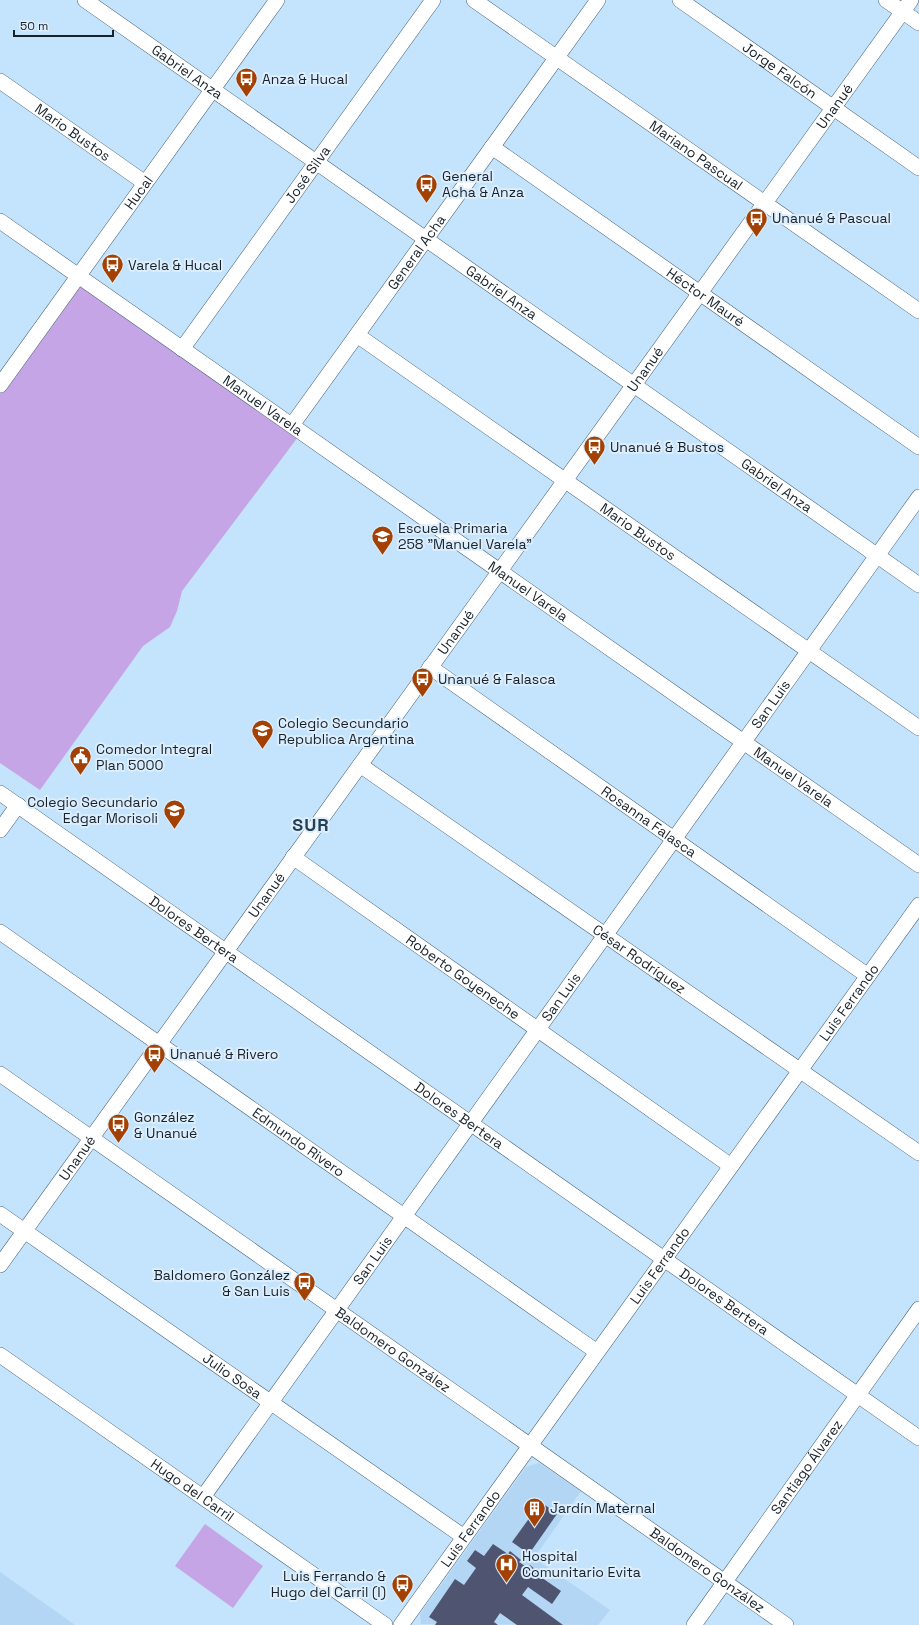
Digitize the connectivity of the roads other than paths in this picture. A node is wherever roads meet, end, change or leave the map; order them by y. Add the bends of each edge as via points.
1 (85, 0) edge
2 (277, 0) edge
3 (434, 0) edge
4 (474, 0) edge
5 (598, 0) edge
6 (680, 0) edge
7 (886, 0) edge
8 (907, 6) edge
9 (919, 23) edge
10 (556, 58) junction
11 (0, 81) edge
12 (213, 90) junction
13 (834, 108) junction
14 (492, 147) junction
15 (317, 162) junction
16 (919, 168) edge
17 (145, 183) junction
18 (765, 203) junction
19 (0, 221) edge
20 (426, 239) junction
21 (78, 276) junction
22 (700, 293) junction
23 (919, 311) edge
24 (357, 335) junction
25 (182, 349) junction
26 (5, 368) edge
27 (0, 385) edge
28 (634, 385) junction
29 (292, 425) junction
30 (919, 447) edge
31 (565, 480) junction
32 (919, 497) edge
33 (877, 555) junction
34 (500, 571) junction
35 (919, 585) edge
36 (809, 651) junction
37 (430, 667) junction
38 (919, 728) edge
39 (744, 742) junction
40 (360, 764) junction
41 (0, 793) edge
42 (18, 805) junction
43 (0, 830) edge
44 (674, 839) junction
45 (294, 857) junction
46 (919, 865) edge
47 (919, 905) edge
48 (0, 932) edge
49 (605, 935) junction
50 (226, 951) junction
51 (868, 976) junction
52 (538, 1029) junction
53 (159, 1044) junction
54 (800, 1070) junction
55 (0, 1074) edge
56 (471, 1123) junction
57 (91, 1138) junction
58 (919, 1153) edge
59 (731, 1166) junction
60 (0, 1214) edge
61 (404, 1216) junction
62 (24, 1231) junction
63 (664, 1259) junction
64 (0, 1265) edge
65 (919, 1309) edge
66 (337, 1310) junction
67 (597, 1352) junction
68 (0, 1355) edge
69 (858, 1395) junction
70 (270, 1403) junction
71 (919, 1438) edge
72 (530, 1446) junction
73 (203, 1497) junction
74 (464, 1537) junction
75 (724, 1582) junction
76 (385, 1625) edge
77 (401, 1625) edge
78 (694, 1625) edge
79 (786, 1625) edge

1 - 12 street, Gabriel Anza
2 - 12 street, Hucal
3 - 15 street, José Silva
4 - 10 street, Mariano Pascual
5 - 10 street, General Acha
6 - 13 street, Jorge Falcón
7 - 8 street
8 - 9 street
8 - 13 street, Unanué
10 - 14 street, General Acha
10 - 18 street, Mariano Pascual
11 - 17 street, Mario Bustos
12 - 15 street, Gabriel Anza
12 - 17 street, Hucal
13 - 16 street, Jorge Falcón
13 - 18 street, Unanué
14 - 20 street, General Acha
14 - 22 street, Héctor Mauré
15 - 20 street, Gabriel Anza
15 - 25 street, José Silva
17 - 21 street, Hucal
18 - 22 street, Unanué
18 - 23 street, Mariano Pascual
19 - 21 street, Manuel Varela
20 - 24 street, General Acha
20 - 28 street, Gabriel Anza
21 - 25 street, Manuel Varela
21 - 26 street, Hucal
22 - 28 street, Unanué
22 - 30 street, Héctor Mauré
24 - 29 street, General Acha
24 - 31 street, Mario Bustos
25 - 29 street, Manuel Varela
26 - 27 street, Hucal
28 - 31 street, Unanué
28 - 33 street, Gabriel Anza
29 - 34 street, Manuel Varela
31 - 34 street, Unanué
31 - 36 street, Mario Bustos
32 - 33 street, San Luis
33 - 35 street, Gabriel Anza
33 - 36 street, San Luis
34 - 37 street, Unanué
34 - 39 street, Manuel Varela
36 - 38 street, Mario Bustos
36 - 39 street, San Luis
37 - 40 street, Unanué
37 - 44 street, Rosanna Falasca
39 - 44 street, San Luis
39 - 46 street, Manuel Varela
40 - 45 street, Unanué
40 - 49 street, César Rodríguez
41 - 42 street, Dolores Bertera
42 - 43 street
42 - 50 street, Dolores Bertera
44 - 49 street, San Luis
44 - 51 street, Rosanna Falasca
45 - 50 street, Unanué
45 - 52 street, Roberto Goyeneche
47 - 51 street, Luis Ferrando
48 - 53 street, Edmundo Rivero
49 - 52 street, San Luis
49 - 54 street, César Rodríguez
50 - 53 street, Unanué
50 - 56 street, Dolores Bertera
51 - 54 street, Luis Ferrando
52 - 56 street, San Luis
52 - 59 street, Roberto Goyeneche
53 - 57 street, Unanué
53 - 61 street, Edmundo Rivero
54 - 58 street, César Rodríguez
54 - 59 street, Luis Ferrando
55 - 57 street, Baldomero González
56 - 61 street, San Luis
56 - 63 street, Dolores Bertera
57 - 62 street, Unanué
57 - 66 street, Baldomero González
59 - 63 street, Luis Ferrando
60 - 62 street, Julio Sosa
61 - 66 street, San Luis
61 - 67 street, Edmundo Rivero
62 - 64 street, Unanué
62 - 70 street, Julio Sosa
63 - 67 street, Luis Ferrando
63 - 69 street, Dolores Bertera
65 - 69 street, Santiago Álvarez
66 - 70 street, San Luis
66 - 72 street, Baldomero González
67 - 72 street, Luis Ferrando
68 - 73 street, Hugo del Carril
69 - 71 street, Dolores Bertera
69 - 75 street, Santiago Álvarez
70 - 73 street, San Luis
70 - 74 street, Julio Sosa
72 - 74 street, Luis Ferrando
72 - 75 street, Baldomero González
73 - 76 street, Hugo del Carril
74 - 77 street, Luis Ferrando
75 - 78 street, Santiago Álvarez
75 - 79 street, Baldomero González

